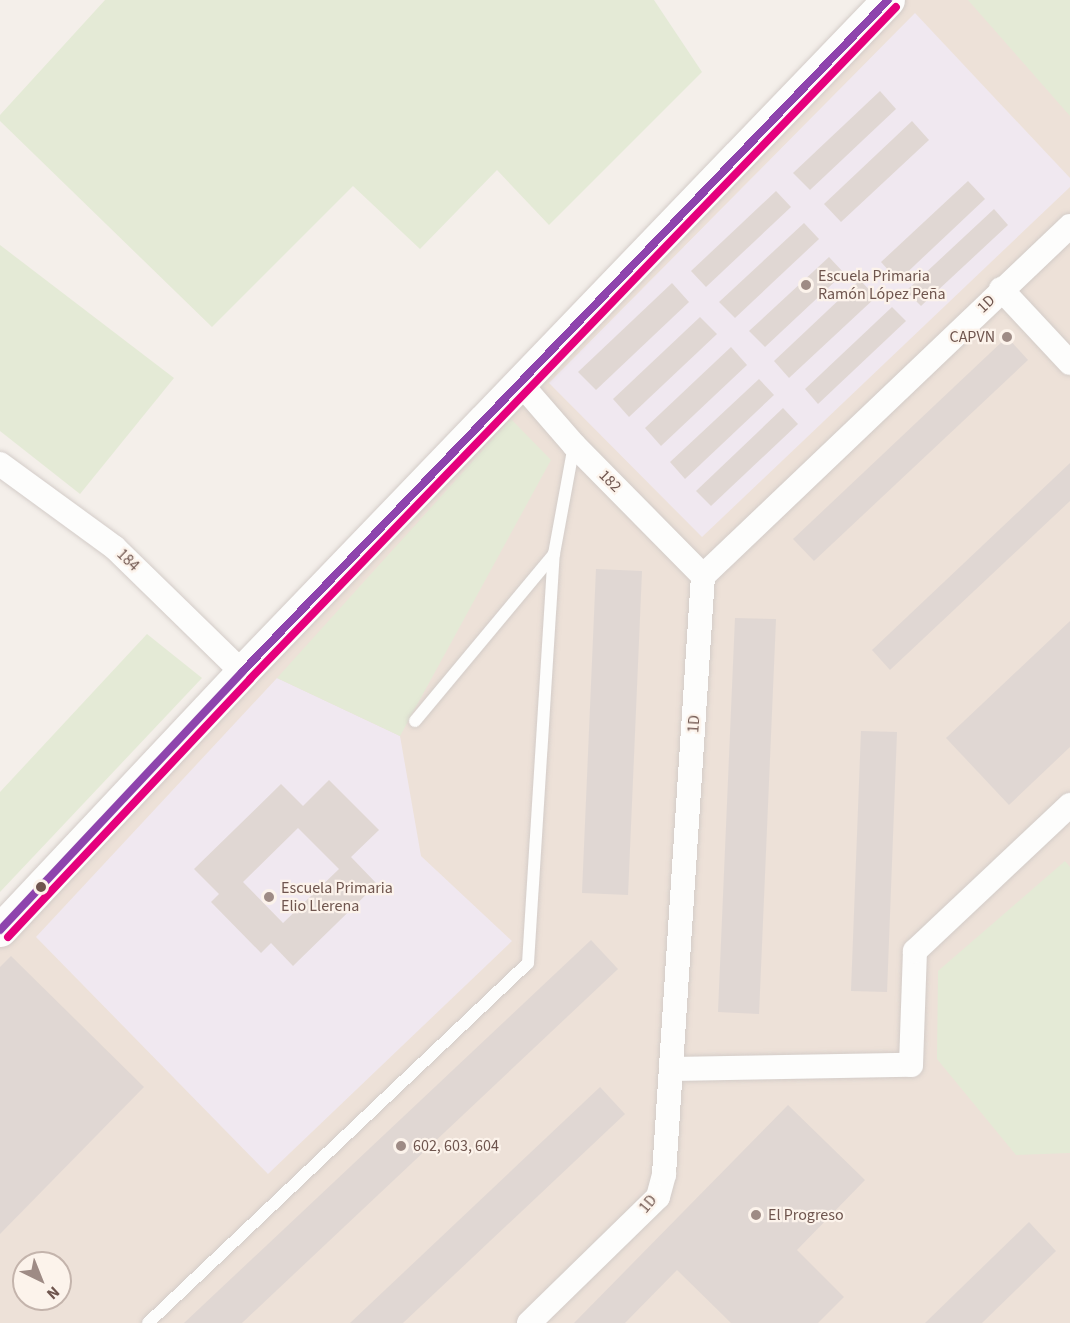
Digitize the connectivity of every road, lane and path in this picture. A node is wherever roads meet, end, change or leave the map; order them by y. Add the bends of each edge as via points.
1 (888, 0) edge
2 (1070, 226) edge
3 (1001, 289) junction
4 (1070, 363) edge
5 (521, 384) junction
6 (574, 445) junction
7 (0, 464) edge
8 (554, 554) junction
9 (703, 576) junction
10 (242, 672) junction
11 (415, 721) dead end
12 (1070, 805) edge
13 (0, 930) edge
14 (671, 1069) junction
15 (148, 1323) edge
16 (529, 1323) edge

1 - 5 main road
2 - 3 street, 1D
3 - 4 street
3 - 9 street, 1D
5 - 6 street, 182
5 - 10 main road
6 - 8 lane
6 - 9 street, 182
7 - 10 street, 184 via 115,548
8 - 11 lane
8 - 15 lane via 528,963
9 - 14 street, 1D
10 - 13 main road
12 - 14 street via 915,951 911,1065
14 - 16 street, 1D via 664,1174 658,1197

